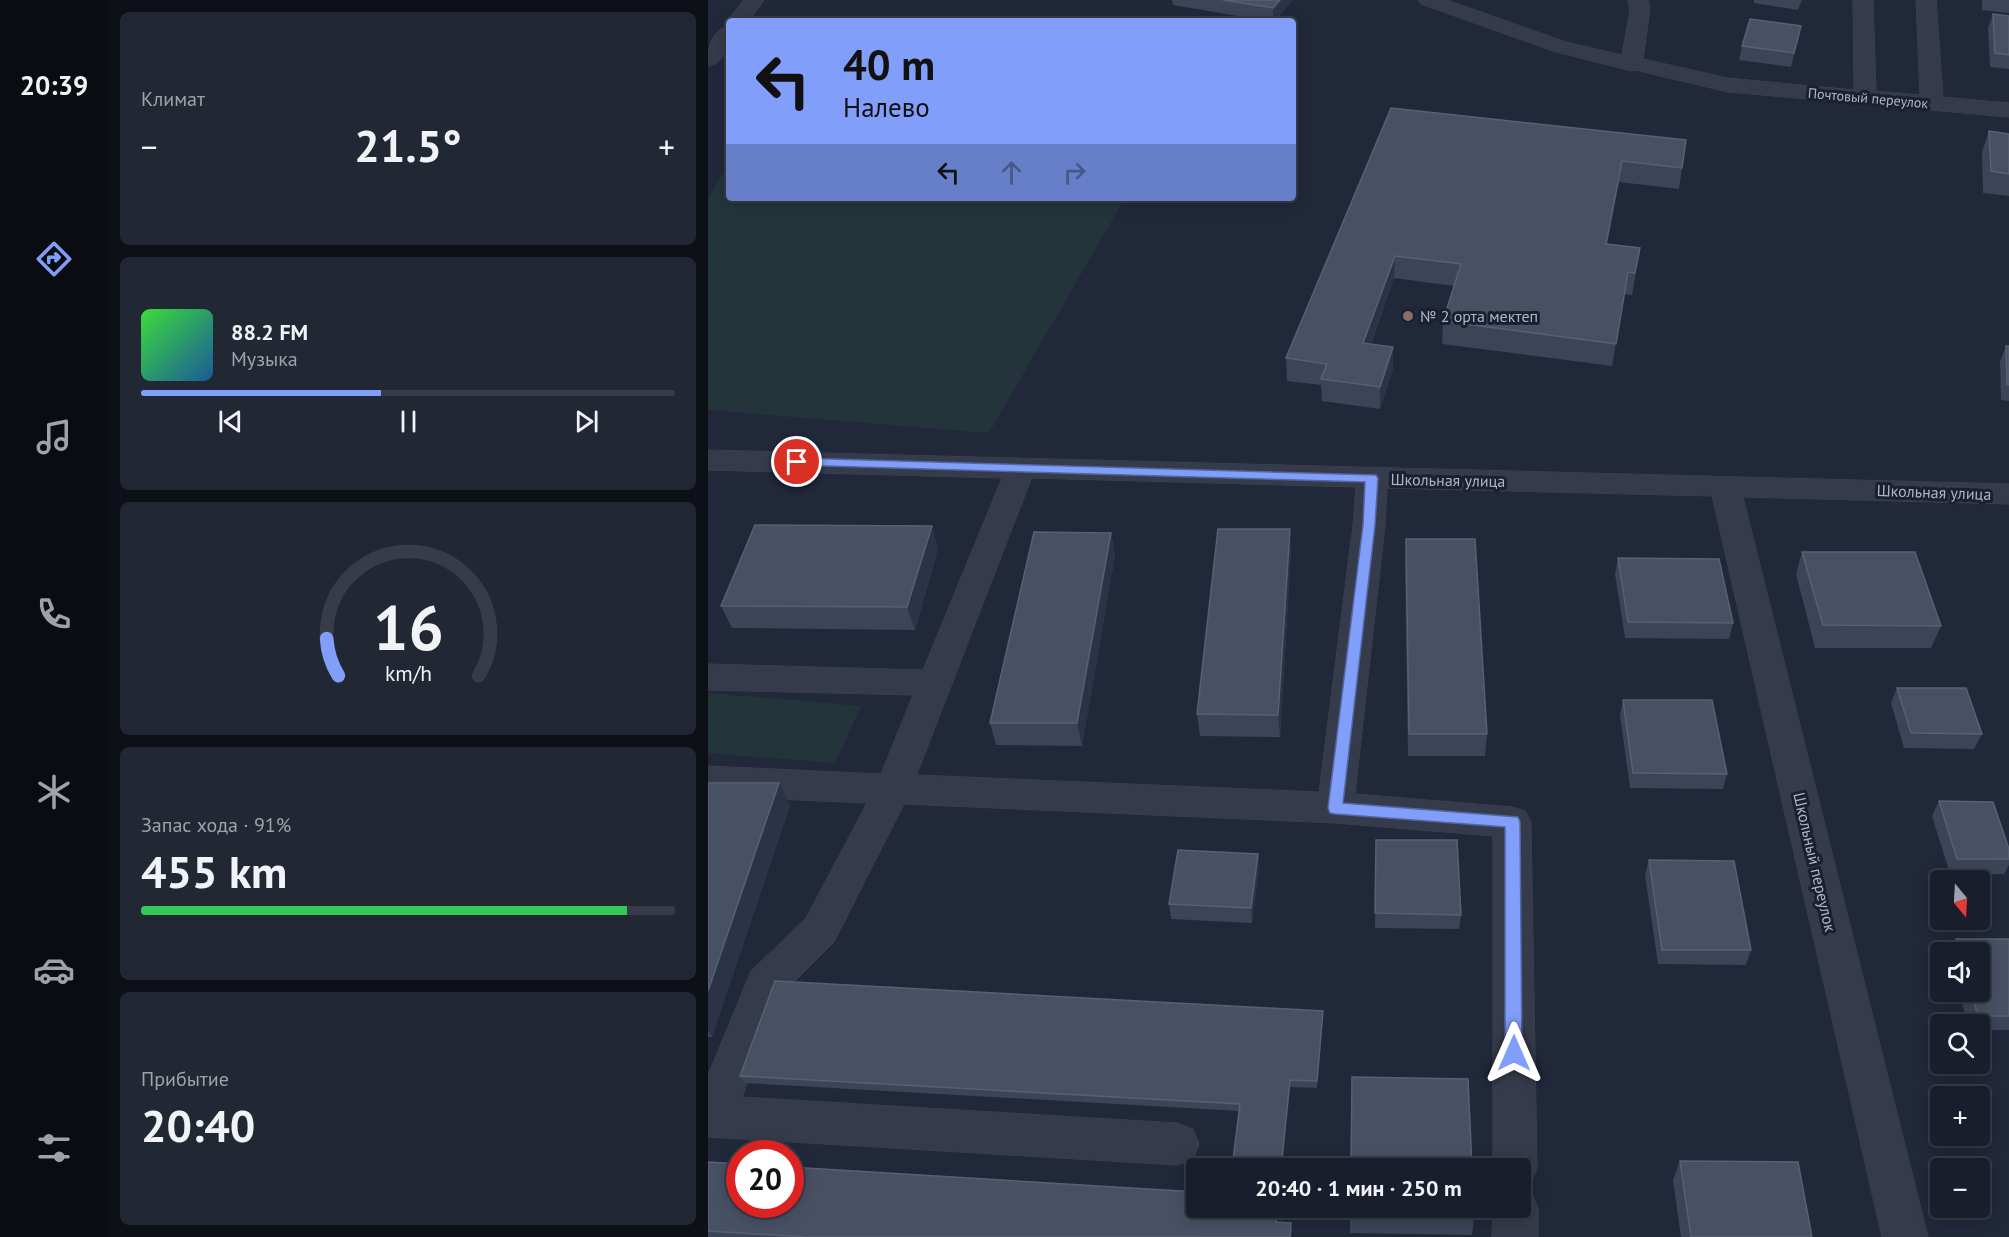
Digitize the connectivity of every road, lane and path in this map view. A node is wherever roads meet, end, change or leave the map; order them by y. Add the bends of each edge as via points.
1 (754, 0) edge
2 (1428, 0) edge
3 (1495, 0) edge
4 (1638, 0) edge
5 (1863, 0) edge
6 (1926, 0) edge
7 (740, 18) edge
8 (1492, 23) junction
9 (708, 28) edge
10 (726, 31) edge
11 (726, 35) edge
12 (708, 60) edge
13 (1631, 65) junction
14 (1865, 98) junction
15 (1932, 104) junction
16 (2009, 110) edge
17 (708, 460) edge
18 (1021, 467) junction
19 (1372, 478) junction
20 (1725, 486) junction
21 (2009, 494) edge
22 (708, 677) edge
23 (935, 683) junction
24 (708, 781) edge
25 (893, 789) junction
26 (1335, 808) junction
27 (711, 1116) edge
28 (1177, 1144) dead end
29 (1515, 1158) edge
30 (1515, 1218) edge
31 (1515, 1237) edge
32 (1905, 1237) edge

1 - 7 street
2 - 8 street, Почтовый переулок
3 - 8 street
4 - 13 street via 1640,10
5 - 14 street
6 - 15 street
8 - 13 street, Почтовый переулок via 1560,47
9 - 10 street
11 - 12 street
13 - 14 street, Почтовый переулок via 1728,85
14 - 15 street, Почтовый переулок
15 - 16 street, Почтовый переулок
17 - 18 street, Школьная улица
18 - 19 street, Школьная улица
18 - 23 street
19 - 20 street, Школьная улица
19 - 26 street
20 - 21 street, Школьная улица
20 - 32 street, Школьный переулок
22 - 23 street
23 - 25 street
24 - 25 street
25 - 26 street
25 - 27 street via 820,930 765,984
26 - 29 street via 1512,822
27 - 28 street
30 - 31 street

